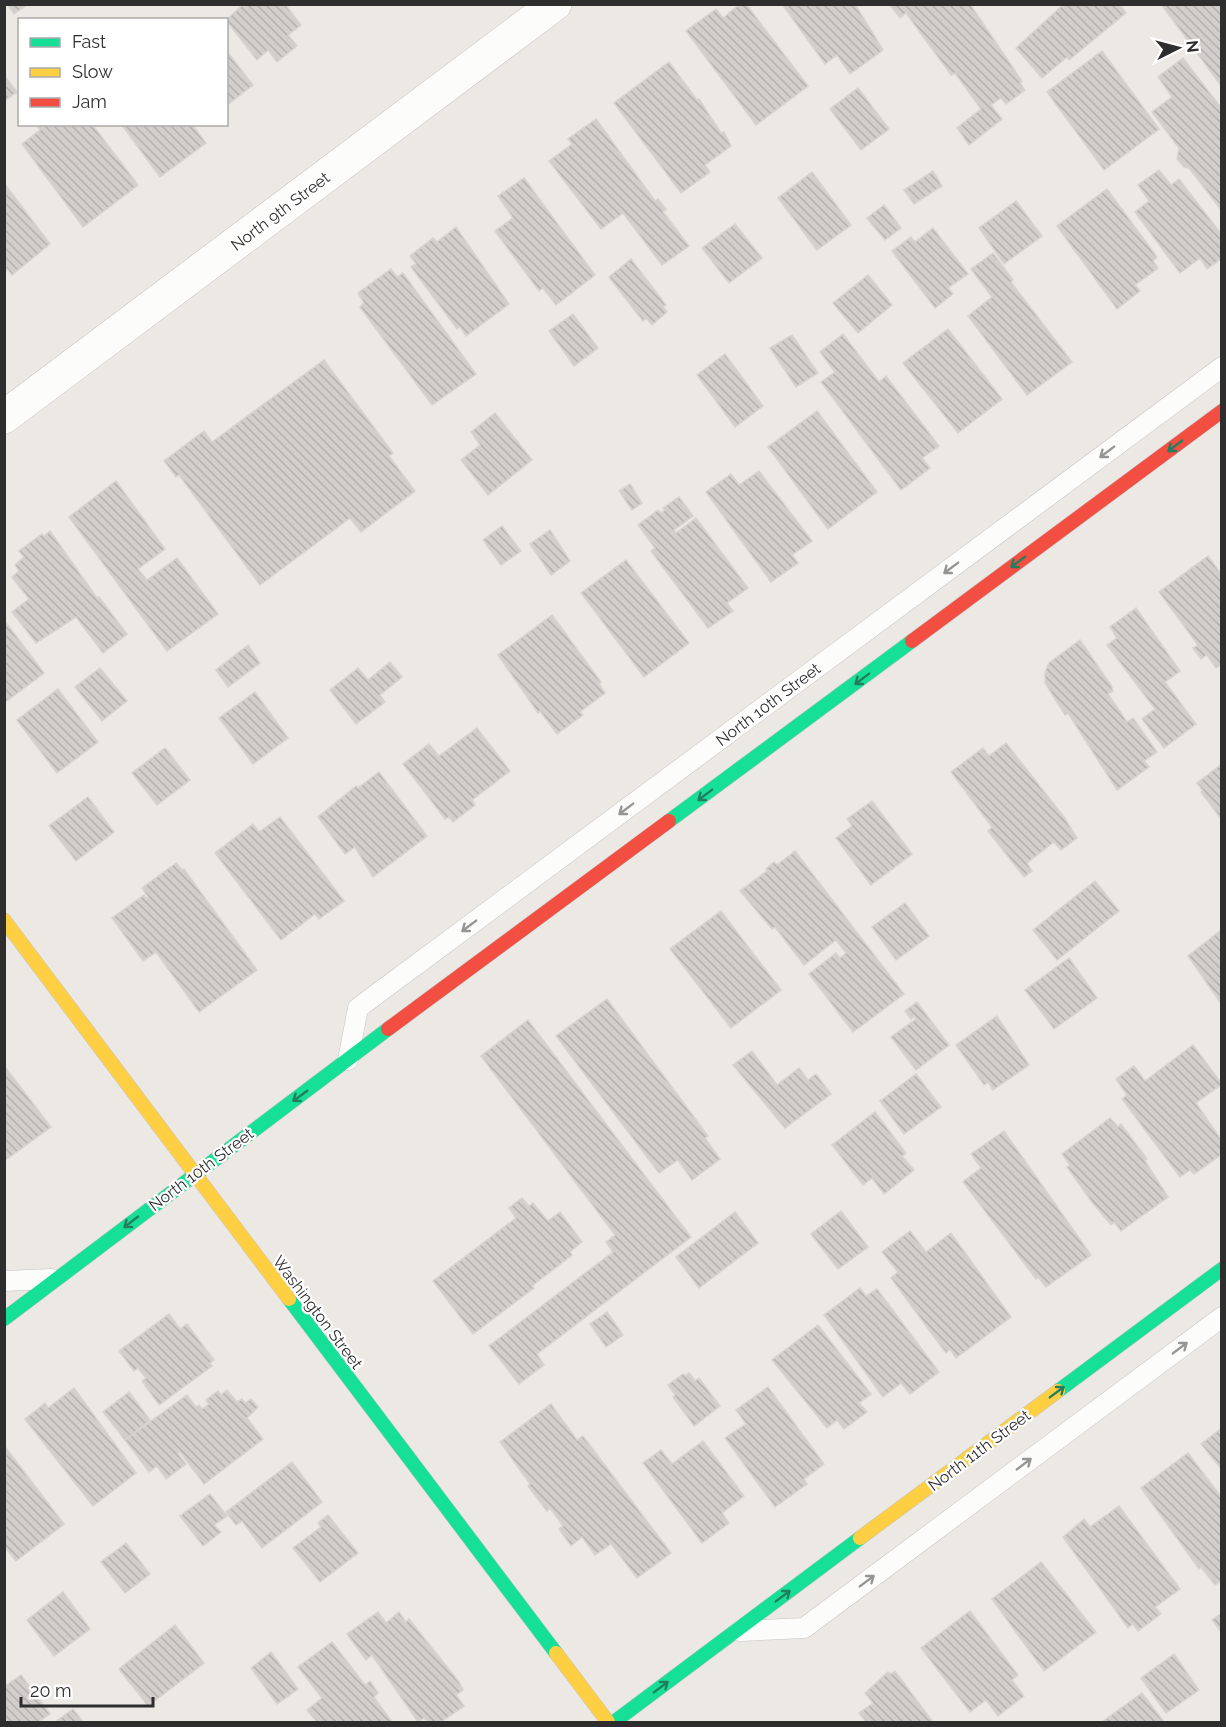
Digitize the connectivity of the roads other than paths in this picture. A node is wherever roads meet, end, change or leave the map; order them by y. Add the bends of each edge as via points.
1 (555, 4) edge
2 (1221, 367) edge
3 (1221, 411) edge
4 (4, 417) edge
5 (4, 920) edge
6 (347, 1062) junction
7 (194, 1173) junction
8 (1221, 1269) edge
9 (58, 1279) junction
10 (4, 1281) edge
11 (1221, 1317) edge
12 (4, 1319) edge
13 (736, 1631) junction
14 (608, 1722) edge
15 (614, 1722) edge

1 - 4 street, North 9th Street
2 -> 6 lane, North 10th Street via 358,1008
3 -> 6 main road, North 10th Street
5 - 7 main road, Washington Street
6 -> 7 main road, North 10th Street
7 -> 9 main road, North 10th Street
7 - 14 main road, Washington Street
13 -> 8 main road, North 11th Street
9 - 10 lane
9 - 12 main road, North 10th Street
13 -> 11 lane via 804,1629
15 -> 13 main road, North 11th Street

